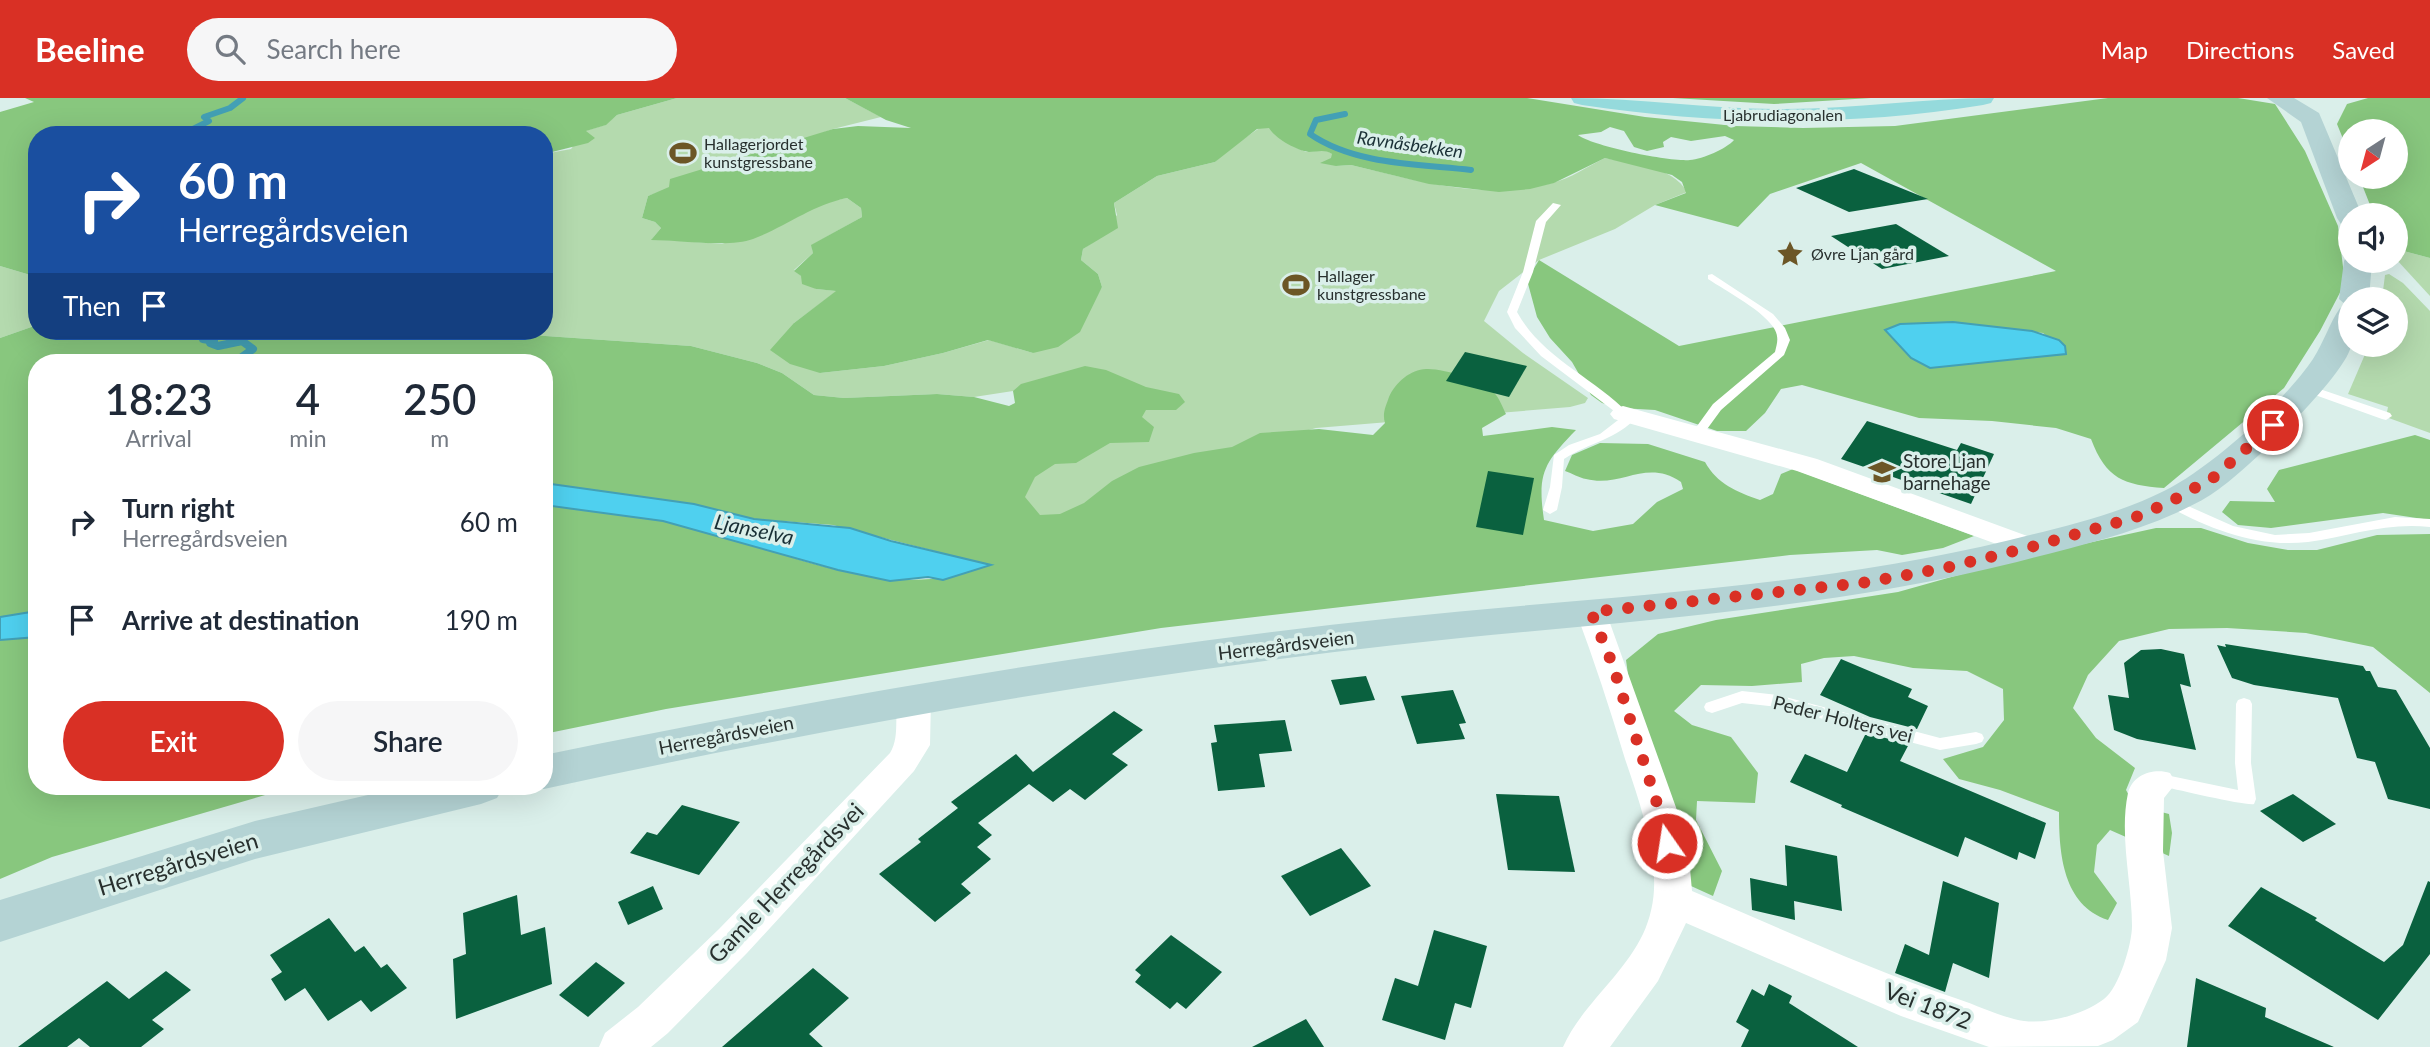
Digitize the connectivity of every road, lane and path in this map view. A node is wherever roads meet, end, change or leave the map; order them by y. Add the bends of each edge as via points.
1 (1582, 98) edge
2 (1983, 98) edge
3 (2278, 98) edge
4 (2312, 108) edge
5 (2345, 203) edge
6 (1556, 205) dead end
7 (1712, 277) dead end
8 (2338, 341) edge
9 (2308, 389) junction
10 (1628, 415) junction
11 (2386, 416) dead end
12 (1698, 433) junction
13 (2170, 502) junction
14 (1550, 510) dead end
15 (2430, 523) edge
16 (2031, 547) junction
17 (1591, 612) junction
18 (914, 699) junction
19 (2244, 704) dead end
20 (1712, 708) dead end
21 (1976, 738) dead end
22 (553, 770) edge
23 (2158, 783) joint
24 (443, 795) edge
25 (1672, 900) junction
26 (0, 921) edge
27 (620, 1047) edge
28 (1584, 1047) edge

1 - 2 main road, Ljabrudiagonalen via 1699,114 1808,117 1910,110
3 - 4 street
4 - 5 street
6 - 10 lane via 1541,221 1528,272 1513,306 1514,319 1566,370
7 - 12 lane via 1769,316 1784,340 1780,353 1717,407
8 - 9 street, Herregårdsveien
9 - 11 lane
9 - 13 street, Herregårdsveien via 2214,477
10 - 12 street
10 - 14 lane via 1604,437 1558,458
12 - 16 street via 1807,466
13 - 15 lane via 2251,537 2293,539 2403,520
13 - 16 street, Herregårdsveien via 2136,517
16 - 17 street, Herregårdsveien via 1862,583
17 - 18 street, Herregårdsveien via 1266,647
17 - 25 street via 1663,822 1674,884
18 - 22 street, Herregårdsveien
18 - 27 street, Gamle Herregårdsvei via 913,745 902,762 733,941
19 - 23 lane via 2248,799
20 - 21 lane, Peder Holters vei via 1742,696 1819,711 1940,744
23 - 25 street, Vei 1872 via 2146,792 2144,851 2152,928 2147,960 2123,1009 2098,1027 2024,1040 1916,1003
24 - 26 street, Herregårdsveien via 255,840
25 - 28 street via 1655,952

